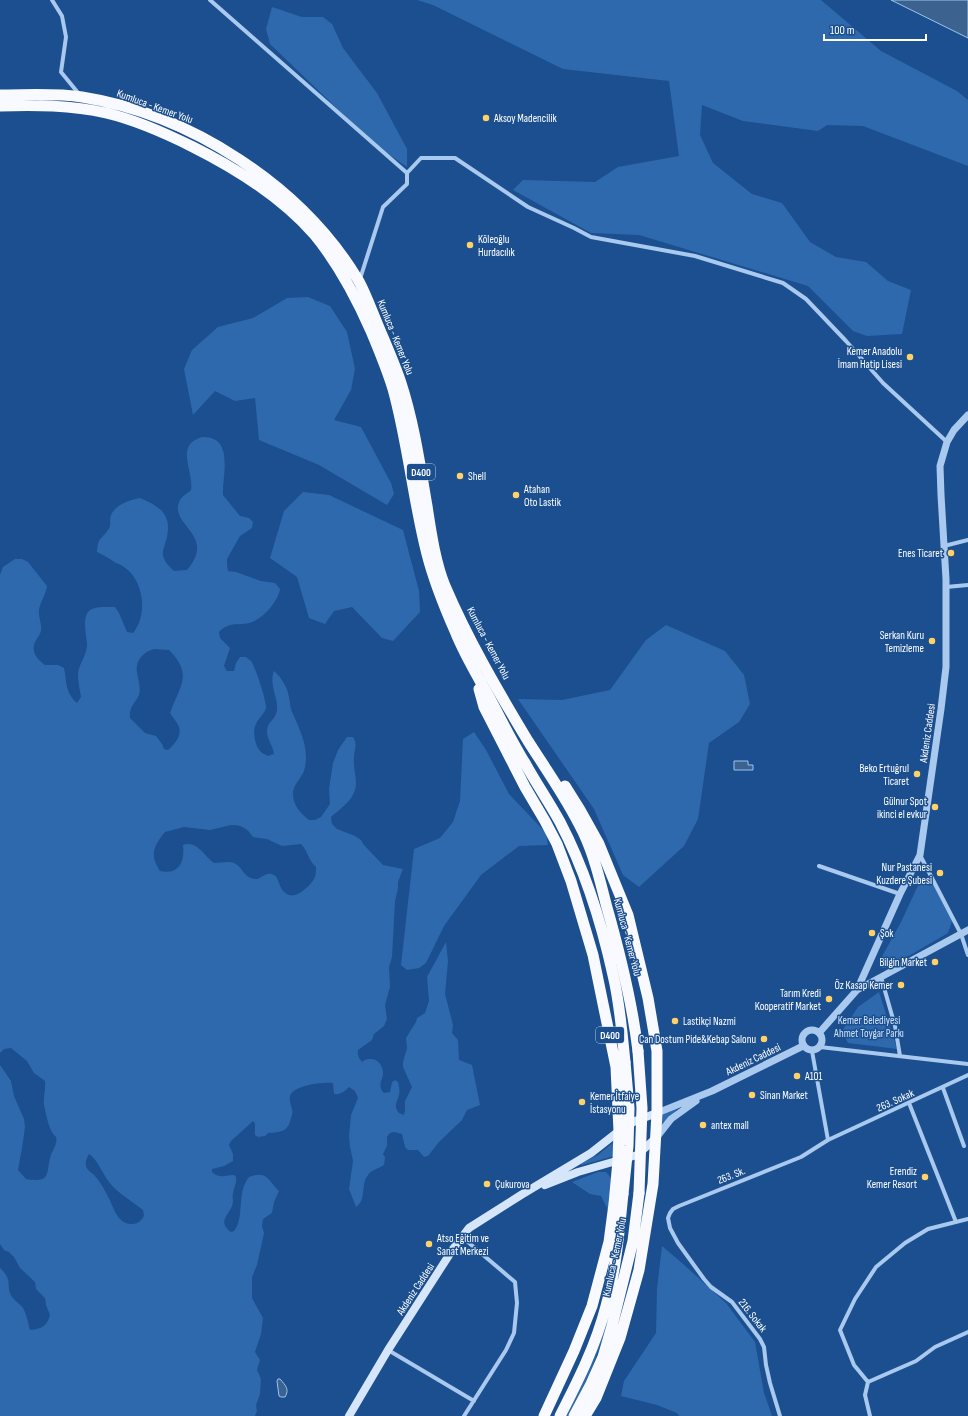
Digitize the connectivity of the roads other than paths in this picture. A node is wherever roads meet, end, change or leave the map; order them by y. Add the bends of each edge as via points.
1 (52, 0) edge
2 (210, 0) edge
3 (0, 95) edge
4 (82, 97) junction
5 (0, 106) edge
6 (407, 173) junction
7 (359, 281) junction
8 (968, 415) edge
9 (947, 442) junction
10 (968, 540) edge
11 (944, 546) junction
12 (968, 585) edge
13 (946, 587) junction
14 (473, 667) junction
15 (504, 699) junction
16 (920, 855) junction
17 (819, 866) dead end
18 (900, 894) junction
19 (968, 930) edge
20 (961, 934) junction
21 (968, 955) edge
22 (881, 977) junction
23 (857, 990) junction
24 (819, 1033) junction
25 (803, 1046) junction
26 (820, 1047) junction
27 (812, 1051) junction
28 (900, 1056) junction
29 (968, 1064) edge
30 (968, 1076) edge
31 (943, 1088) junction
32 (712, 1091) junction
33 (909, 1103) junction
34 (657, 1113) junction
35 (619, 1131) junction
36 (656, 1138) junction
37 (828, 1140) junction
38 (964, 1146) dead end
39 (618, 1161) junction
40 (521, 1195) junction
41 (968, 1219) edge
42 (956, 1222) junction
43 (461, 1237) junction
44 (678, 1243) joint
45 (968, 1332) edge
46 (388, 1350) junction
47 (868, 1382) junction
48 (474, 1401) junction
49 (349, 1416) edge
50 (464, 1416) edge
51 (544, 1416) edge
52 (560, 1416) edge
53 (574, 1416) edge
54 (586, 1416) edge
55 (780, 1416) edge
56 (870, 1416) edge

1 - 4 street via 62,16 66,37 61,72
2 - 6 street
3 - 4 highway, Kumluca - Kemer Yolu / D400
4 - 7 highway, Kumluca - Kemer Yolu / D400 via 164,120 215,144 252,167 301,209 334,244
5 - 14 highway, Kumluca - Kemer Yolu / D400 via 69,107 105,113 140,123 231,166 284,206 313,234 350,286 392,386 427,557 457,636
6 - 7 street via 407,184 383,207
6 - 9 street via 421,158 455,158 528,207 591,237 695,256 783,283 806,300 883,383
7 - 15 highway, Kumluca - Kemer Yolu / D400 via 400,382 412,423 430,527 444,583 472,644
8 - 9 street, Akdeniz Caddesi
9 - 11 street, Akdeniz Caddesi via 940,466
10 - 11 street
11 - 13 street, Akdeniz Caddesi
12 - 13 street
13 - 16 street, Akdeniz Caddesi via 946,667
14 - 35 highway, Kumluca - Kemer Yolu / D400 via 484,707 551,833 571,881 593,955 616,1067
14 - 52 highway, Kumluca - Kemer Yolu / D400, bridge via 522,759 560,823 586,882 614,978 626,1062 628,1146 614,1271 606,1307 582,1374
15 - 34 highway via 526,727 580,810 599,844 628,915 648,998 657,1051
15 - 53 highway, Kumluca - Kemer Yolu / D400, bridge via 566,800 588,844 616,936 628,987 638,1051 642,1108 639,1193 633,1241 603,1357
16 - 18 street, Akdeniz Caddesi
16 - 20 street
17 - 18 street
18 - 23 street, Akdeniz Caddesi
19 - 20 street
20 - 21 street
20 - 22 street
22 - 23 street
22 - 28 street via 895,1026
23 - 24 street, Akdeniz Caddesi
24 - 25 street via 815,1030 805,1032 801,1042
24 - 26 street via 822,1037
25 - 27 street
25 - 32 street, Akdeniz Caddesi
26 - 27 street
26 - 28 street
27 - 37 street
28 - 29 street
30 - 31 street, 263. Sokak
31 - 33 street, 263. Sokak
31 - 38 street
32 - 34 street, Akdeniz Caddesi
32 - 36 street, Akdeniz Caddesi via 671,1119
33 - 37 street, 263. Sokak
33 - 42 street
34 - 35 main road, Akdeniz Caddesi via 635,1121
34 - 36 highway
35 - 39 highway, Kumluca - Kemer Yolu / D400
35 - 40 main road, Akdeniz Caddesi via 591,1153
36 - 39 main road, Akdeniz Caddesi via 637,1155
36 - 54 highway via 653,1184 639,1270 620,1338
37 - 44 street, 263. Sk. via 801,1157 673,1209 668,1218
39 - 40 main road, Akdeniz Caddesi via 578,1172
39 - 51 highway, Kumluca - Kemer Yolu / D400 via 608,1242 592,1306
40 - 43 main road, Akdeniz Caddesi via 469,1228
41 - 42 street
42 - 47 street via 928,1229 906,1243 876,1267 855,1299 840,1330 854,1365
43 - 46 main road, Akdeniz Caddesi
43 - 48 street via 515,1282 517,1303 514,1333
44 - 55 street, 216. Sokak via 704,1279 732,1302 760,1339
45 - 47 street via 935,1347 916,1361
46 - 48 street
46 - 49 main road, Akdeniz Caddesi
47 - 56 street via 865,1395
48 - 50 street

